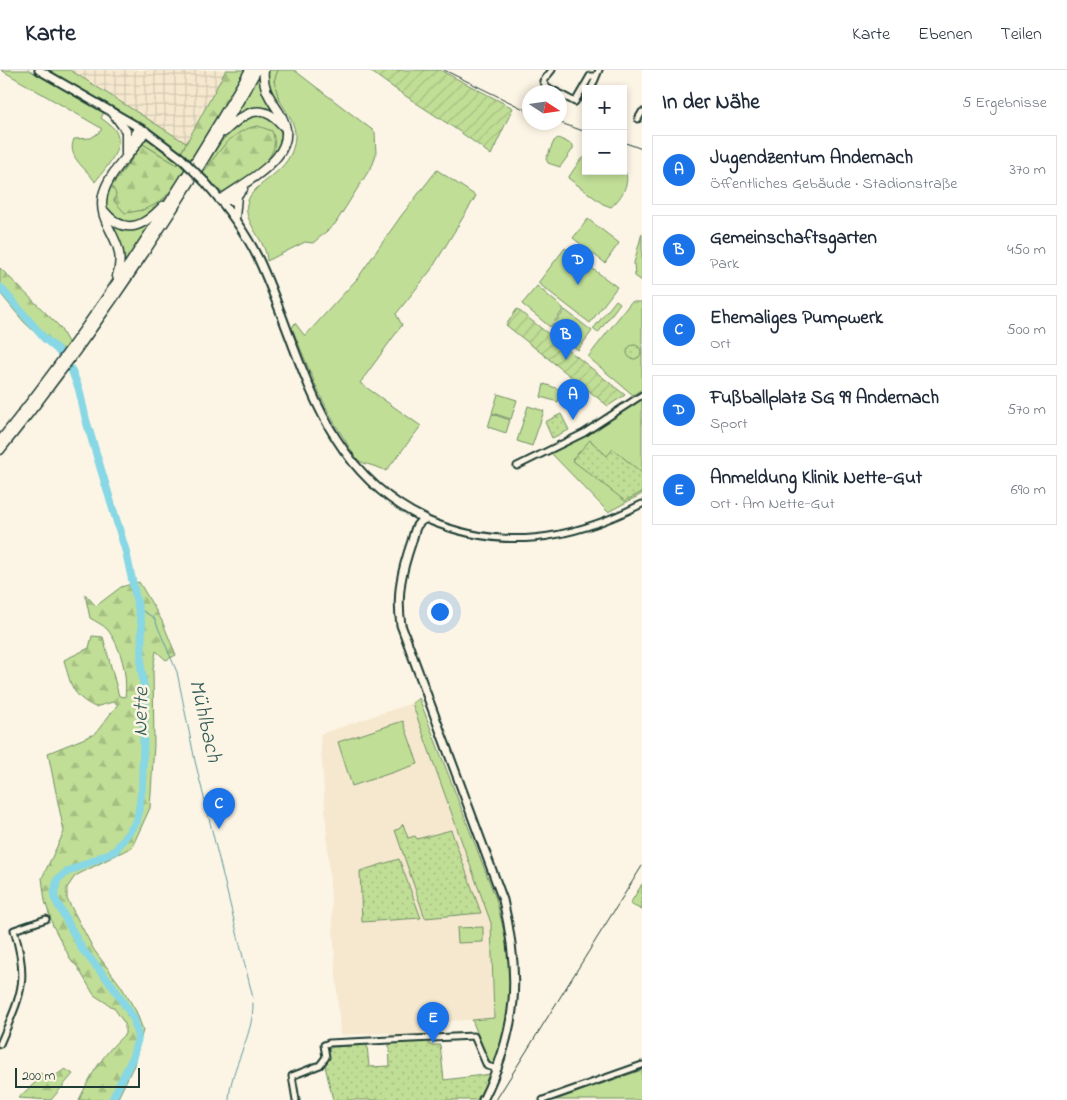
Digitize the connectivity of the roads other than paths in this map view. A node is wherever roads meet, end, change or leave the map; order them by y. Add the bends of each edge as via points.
1 (39, 70) edge
2 (250, 70) edge
3 (256, 70) edge
4 (264, 70) edge
5 (552, 70) edge
6 (599, 70) edge
7 (595, 76) junction
8 (545, 85) edge
9 (593, 85) edge
10 (567, 98) edge
11 (642, 112) edge
12 (113, 113) junction
13 (638, 119) dead end
14 (285, 128) junction
15 (145, 131) junction
16 (218, 138) junction
17 (128, 148) junction
18 (126, 156) junction
19 (247, 183) junction
20 (172, 196) junction
21 (237, 196) junction
22 (220, 200) junction
23 (103, 209) junction
24 (235, 218) junction
25 (112, 287) junction
26 (81, 338) junction
27 (54, 375) junction
28 (642, 395) edge
29 (0, 441) edge
30 (0, 450) edge
31 (517, 466) dead end
32 (642, 504) edge
33 (408, 510) junction
34 (426, 519) junction
35 (415, 529) junction
36 (412, 542) junction
37 (46, 919) dead end
38 (0, 1044) edge
39 (642, 1064) edge
40 (498, 1069) junction
41 (296, 1100) edge
42 (483, 1100) edge
43 (543, 1100) edge

1 - 12 main road
2 - 20 highway
3 - 16 highway
4 - 14 highway via 264,86 282,116
5 - 8 street via 543,81
6 - 7 street
7 - 9 street
7 - 10 street via 589,76 575,102
11 - 13 street
12 - 15 main road
12 - 17 highway via 126,131
14 - 16 highway via 271,114 252,112 238,119
14 - 19 highway via 286,140 280,154
15 - 17 highway via 137,132
15 - 18 highway
15 - 22 main road, bridge via 180,158
16 - 26 highway via 160,229
17 - 18 highway
18 - 23 highway via 106,185
19 - 21 highway
19 - 22 highway
20 - 23 highway via 150,219 137,226 120,224
20 - 25 highway
21 - 22 highway via 228,202
21 - 24 highway
22 - 24 main road
23 - 25 highway via 121,254 120,268
24 - 33 main road via 264,273 321,413 354,466
25 - 26 highway
26 - 27 highway
27 - 29 highway
27 - 30 highway
28 - 31 street via 584,433
32 - 34 street via 582,530 537,538 480,536
33 - 34 main road
33 - 35 main road
34 - 35 main road
34 - 36 main road
35 - 36 main road
36 - 40 main road via 399,586 401,624 503,900 512,940 515,974 513,1010
37 - 38 street via 14,930 23,968 23,984
39 - 43 street
40 - 41 street via 487,1066 474,1036 329,1043 324,1045 326,1057 320,1065 292,1076
40 - 42 main road

